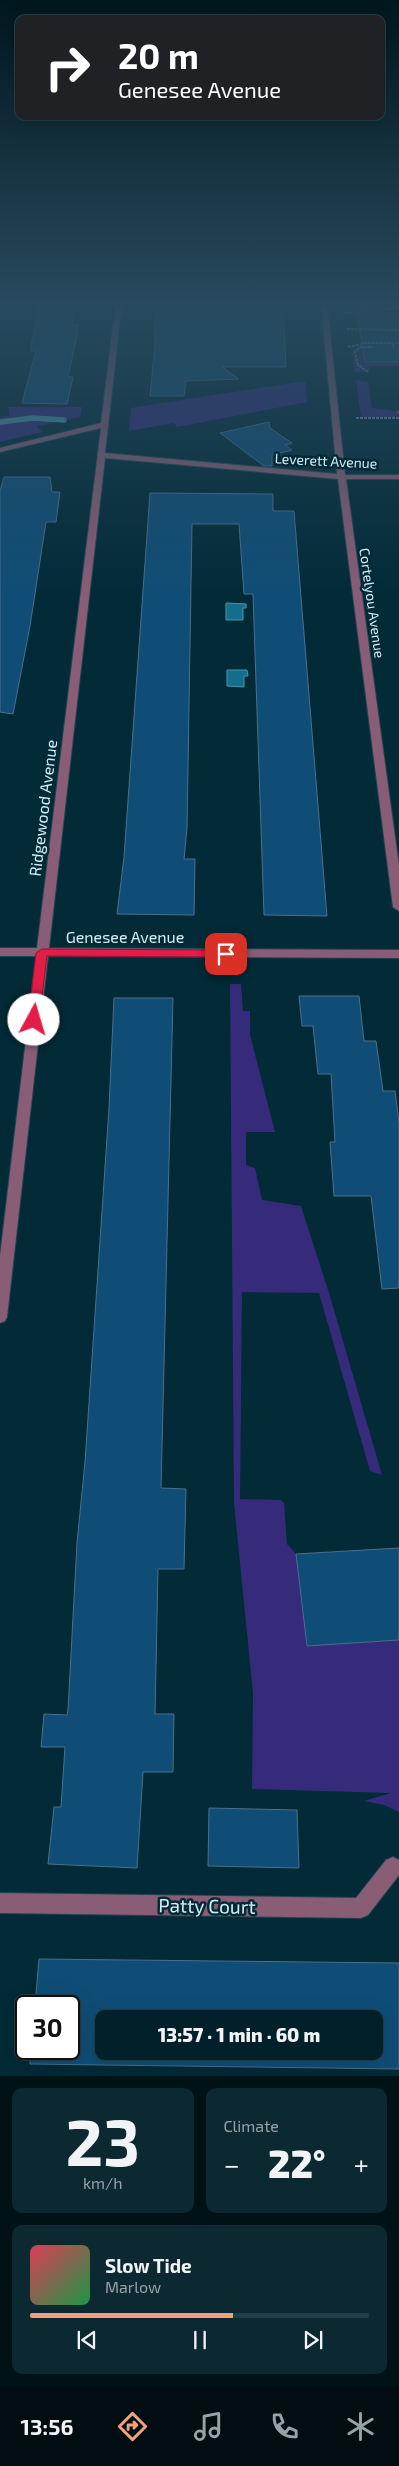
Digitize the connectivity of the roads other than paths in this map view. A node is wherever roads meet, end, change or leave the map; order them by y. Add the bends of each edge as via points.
1 (107, 400) edge
2 (334, 400) edge
3 (104, 425) junction
4 (0, 450) edge
5 (101, 455) junction
6 (342, 477) junction
7 (399, 477) edge
8 (399, 906) edge
9 (0, 952) edge
10 (42, 953) junction
11 (399, 954) edge
12 (0, 1317) edge
13 (393, 1867) dead end
14 (0, 1903) edge

1 - 3 street, Ridgewood Avenue
2 - 6 street, Cortelyou Avenue
3 - 4 street
3 - 5 street, Ridgewood Avenue
5 - 6 street, Leverett Avenue
5 - 10 street, Ridgewood Avenue
6 - 7 street, Leverett Avenue
6 - 8 street, Cortelyou Avenue
9 - 10 street, Genesee Avenue
10 - 11 street, Genesee Avenue
10 - 12 street, Ridgewood Avenue
13 - 14 street, Patty Court via 361,1908

